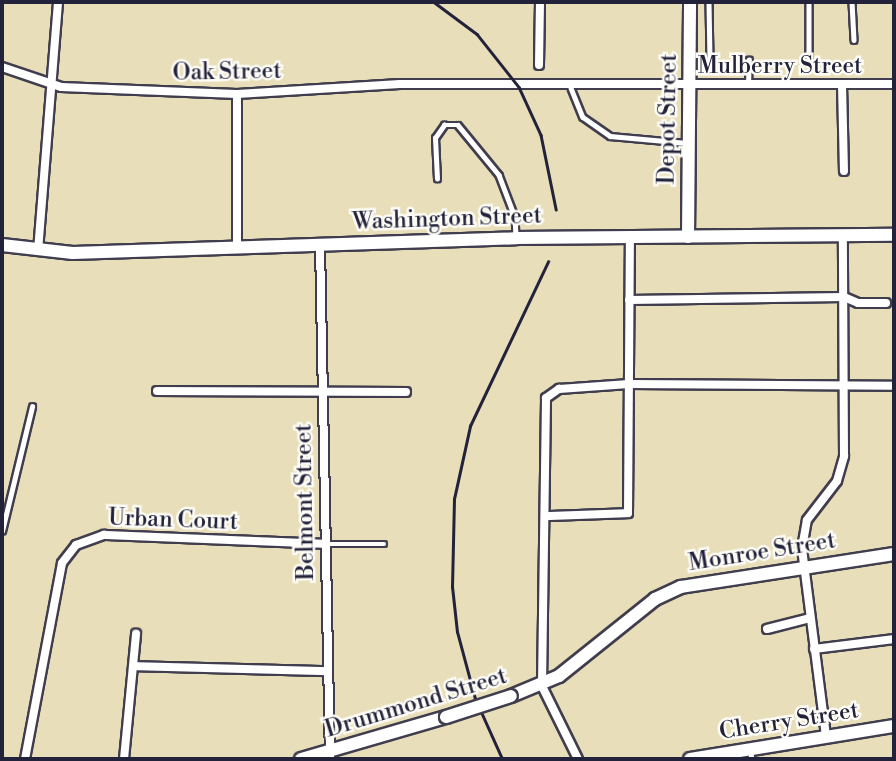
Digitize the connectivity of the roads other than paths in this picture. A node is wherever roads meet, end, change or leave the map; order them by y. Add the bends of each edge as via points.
1 (58, 2) edge
2 (540, 2) edge
3 (690, 2) edge
4 (709, 2) edge
5 (809, 2) edge
6 (852, 2) edge
7 (854, 40) dead end
8 (710, 60) dead end
9 (749, 60) dead end
10 (809, 60) dead end
11 (539, 65) dead end
12 (2, 67) edge
13 (51, 84) junction
14 (457, 84) joint
15 (842, 84) junction
16 (894, 84) edge
17 (748, 85) junction
18 (690, 86) junction
19 (571, 88) junction
20 (237, 94) junction
21 (689, 143) junction
22 (844, 171) dead end
23 (437, 179) dead end
24 (844, 235) junction
25 (894, 235) edge
26 (630, 237) junction
27 (688, 237) junction
28 (516, 238) junction
29 (237, 244) junction
30 (320, 244) junction
31 (2, 245) edge
32 (38, 251) junction
33 (844, 298) junction
34 (629, 300) junction
35 (886, 303) dead end
36 (629, 384) junction
37 (845, 386) junction
38 (894, 386) edge
39 (157, 391) dead end
40 (405, 392) dead end
41 (323, 393) junction
42 (32, 407) dead end
43 (547, 516) junction
44 (2, 531) edge
45 (325, 544) junction
46 (384, 544) dead end
47 (894, 554) edge
48 (803, 565) junction
49 (810, 618) junction
50 (767, 629) dead end
51 (136, 634) dead end
52 (894, 639) edge
53 (814, 649) junction
54 (133, 666) junction
55 (326, 671) junction
56 (542, 686) junction
57 (894, 726) edge
58 (826, 736) junction
59 (751, 754) edge
60 (330, 756) edge
61 (25, 759) edge
62 (124, 759) edge
63 (301, 759) edge
64 (578, 759) edge
65 (690, 759) edge

1 - 13 street
2 - 11 street
3 - 18 street, Depot Street
4 - 8 lane
5 - 10 lane
6 - 7 lane
9 - 17 lane
12 - 13 street, Oak Street
13 - 20 street, Oak Street
13 - 32 street
14 - 19 street, Mulberry Street
14 - 20 street, Oak Street
15 - 16 street, Mulberry Street
15 - 17 street, Mulberry Street
15 - 22 street
17 - 18 street, Mulberry Street
18 - 19 street, Mulberry Street
18 - 21 street, Depot Street
19 - 21 lane via 583,117 610,136
20 - 29 street
21 - 27 street, Depot Street
23 - 28 lane via 435,138 444,125 458,125 499,175 515,217
24 - 25 street, Washington Street
24 - 27 street, Washington Street
24 - 33 street
26 - 27 street, Washington Street
26 - 28 street, Washington Street
26 - 34 street
28 - 30 street, Washington Street
29 - 30 street, Washington Street
29 - 32 street, Washington Street
30 - 41 street, Belmont Street
31 - 32 street, Washington Street
33 - 34 street
33 - 35 street
33 - 37 street
34 - 36 street
36 - 37 street
36 - 43 street via 559,389 546,398
36 - 43 street via 628,513
37 - 38 street
37 - 48 street via 841,471 831,492 807,520
39 - 41 street
40 - 41 street
41 - 45 street, Belmont Street
42 - 44 lane
43 - 56 street
45 - 46 lane
45 - 55 street, Belmont Street
45 - 61 street, Urban Court via 104,536 76,545 62,563
47 - 48 street, Monroe Street
48 - 49 street
48 - 56 street, Monroe Street via 669,591 576,665
49 - 50 street
49 - 53 street
51 - 54 street
52 - 53 street
53 - 58 street
54 - 55 street
54 - 62 street
55 - 60 street, Belmont Street
56 - 60 street, Drummond Street, bridge
56 - 64 street
57 - 58 street, Cherry Street
58 - 59 street, Cherry Street
59 - 65 street, Cherry Street
60 - 63 street, Drummond Street

